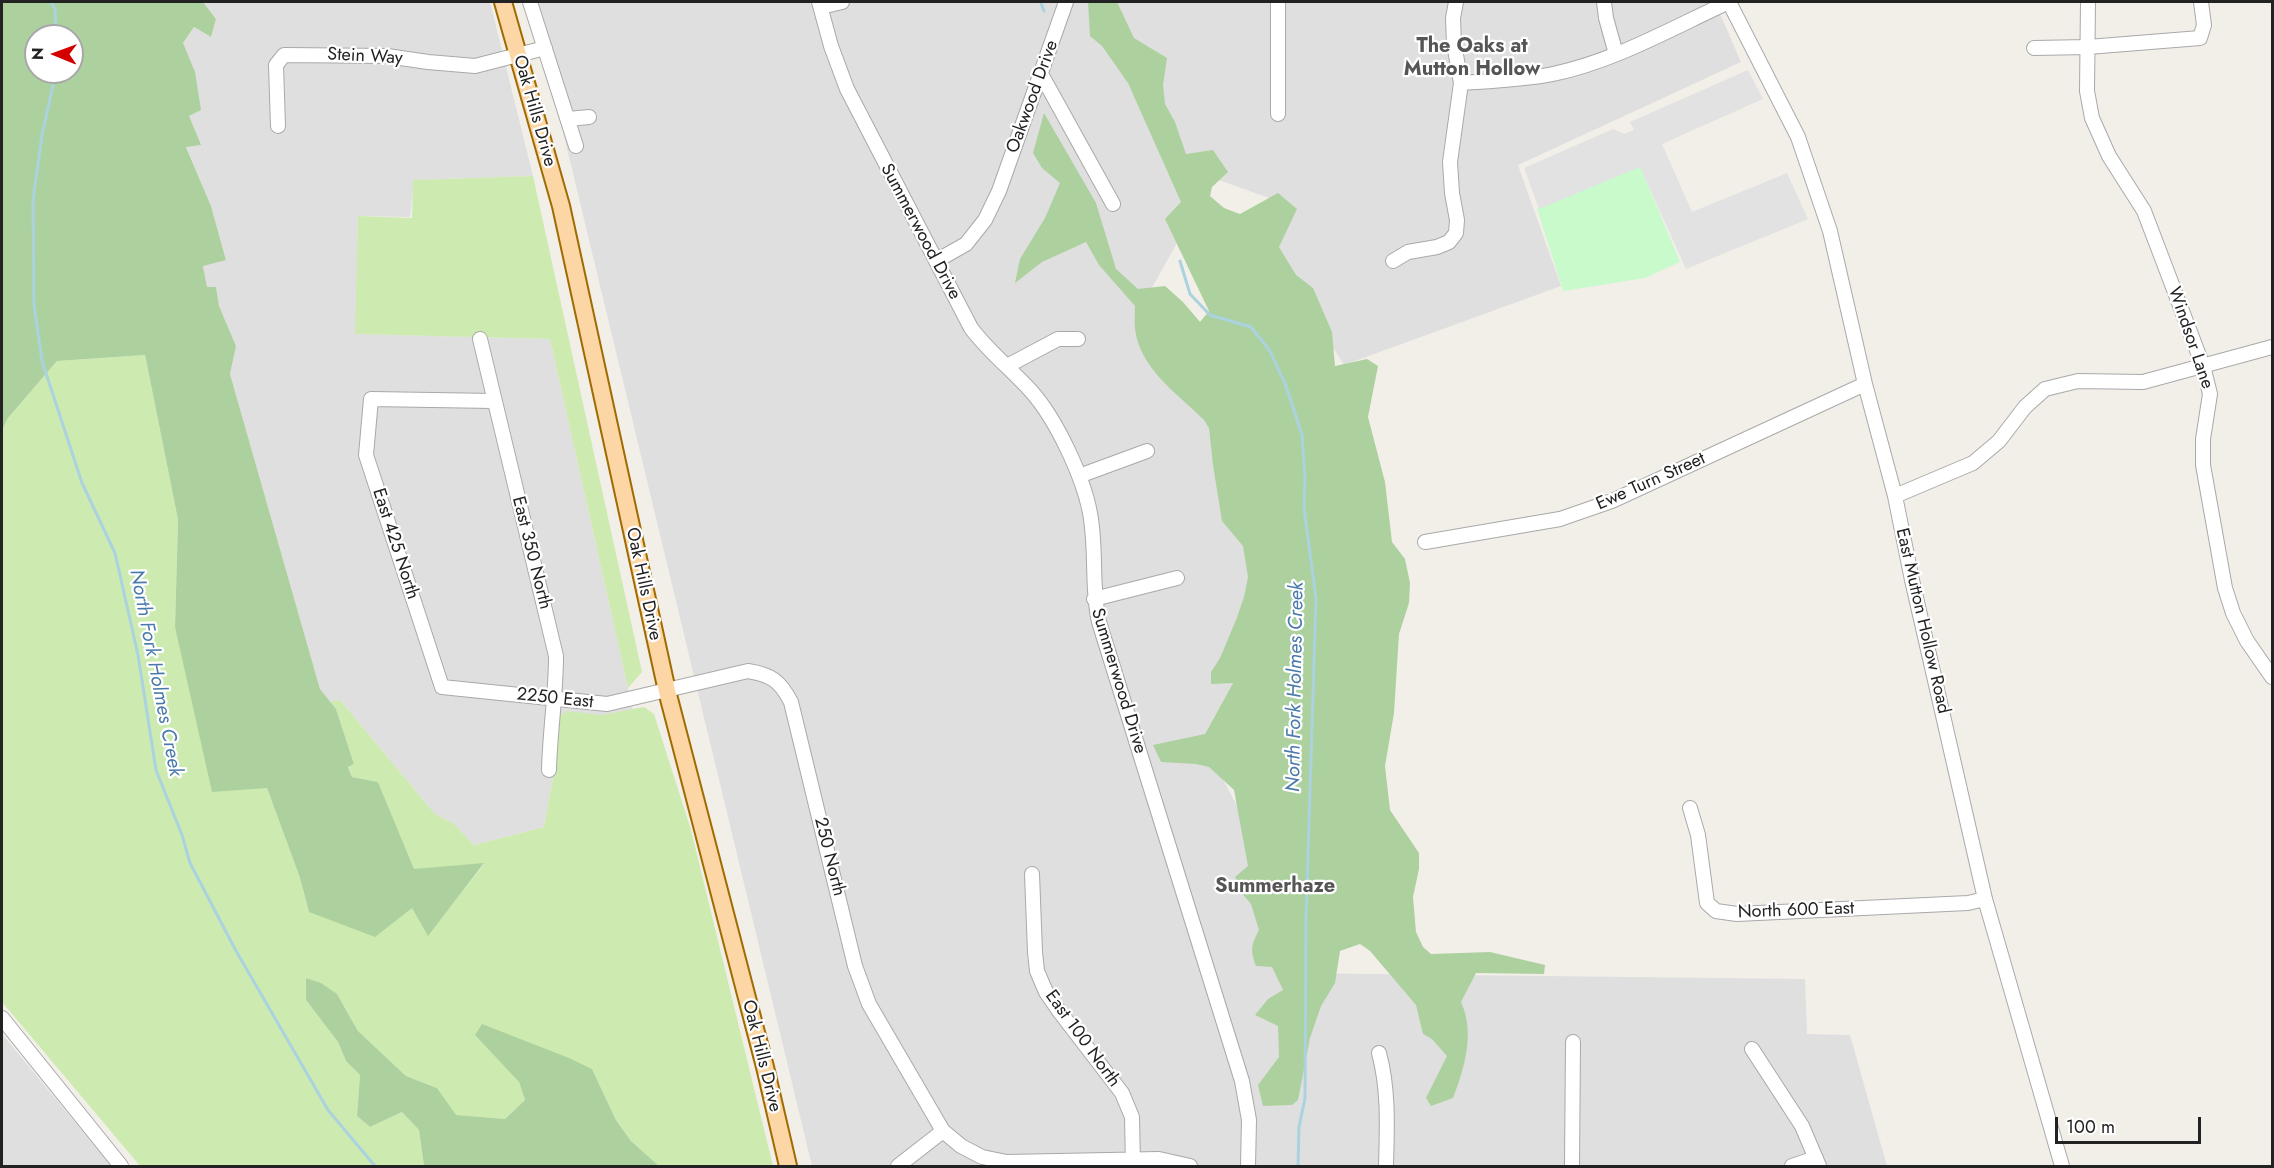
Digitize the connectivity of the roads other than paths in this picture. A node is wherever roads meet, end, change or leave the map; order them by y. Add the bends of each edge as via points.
1 (503, 2) edge
2 (530, 2) edge
3 (842, 2) edge
4 (1066, 2) edge
5 (1278, 2) edge
6 (1456, 2) edge
7 (1604, 2) edge
8 (1729, 2) edge
9 (2088, 2) edge
10 (2202, 2) edge
11 (820, 4) edge
12 (2088, 47) junction
13 (545, 48) junction
14 (2034, 48) dead end
15 (1616, 54) junction
16 (518, 56) junction
17 (1041, 74) junction
18 (1461, 83) junction
19 (1278, 114) dead end
20 (589, 117) dead end
21 (568, 119) junction
22 (278, 126) dead end
23 (576, 146) dead end
24 (1113, 204) dead end
25 (936, 261) junction
26 (1393, 261) dead end
27 (480, 339) dead end
28 (1078, 339) dead end
29 (2272, 347) edge
30 (1007, 366) junction
31 (2203, 366) junction
32 (1865, 384) junction
33 (494, 400) junction
34 (1147, 451) dead end
35 (1079, 476) junction
36 (1895, 496) junction
37 (1425, 543) dead end
38 (1177, 578) dead end
39 (1094, 599) junction
40 (2272, 675) edge
41 (442, 687) joint
42 (667, 691) junction
43 (555, 699) junction
44 (549, 770) dead end
45 (1690, 808) dead end
46 (1032, 874) dead end
47 (1985, 899) junction
48 (2, 1018) edge
49 (1572, 1042) dead end
50 (1752, 1049) dead end
51 (1379, 1053) dead end
52 (943, 1131) junction
53 (1817, 1162) edge
54 (1133, 1163) edge
55 (898, 1166) edge
56 (121, 1167) edge
57 (788, 1167) edge
58 (1190, 1167) edge
59 (1248, 1167) edge
60 (1386, 1167) edge
61 (1572, 1167) edge
62 (1791, 1167) edge
63 (2062, 1167) edge

1 - 16 main road, Oak Hills Drive
2 - 13 street
3 - 11 street
4 - 17 street, Oakwood Drive
5 - 19 street
6 - 18 street via 1454,44
7 - 15 street
8 - 15 street
8 - 32 street, East Mutton Hollow Road via 1797,137 1820,199
9 - 12 street, Windsor Lane
10 - 12 street via 2204,25 2199,38
11 - 25 street, Summerwood Drive via 847,89
12 - 14 street
12 - 31 street, Windsor Lane via 2087,91 2092,118 2109,156 2145,211
13 - 16 street, Stein Way
13 - 21 street
15 - 18 street via 1554,74
16 - 22 street, Stein Way via 475,66 387,56 284,55 276,64
16 - 42 main road, Oak Hills Drive via 561,206
17 - 24 street
17 - 25 street, Oakwood Drive via 985,220 966,244
18 - 26 street via 1450,162 1456,232 1449,242 1408,252
20 - 21 street
21 - 23 street
25 - 30 street, Summerwood Drive via 971,328
27 - 33 street, East 350 North
28 - 30 street via 1058,339
29 - 31 street
30 - 35 street, Summerwood Drive via 1033,393
31 - 36 street via 2144,382 2078,381 2045,389 2025,407 1999,441 1973,462
31 - 40 street, Windsor Lane via 2210,394 2203,465 2225,588 2247,641
32 - 36 street, East Mutton Hollow Road
32 - 37 street, Ewe Turn Street via 1612,501 1560,519
33 - 41 street, East 425 North via 371,399 366,455
33 - 43 street, East 350 North via 556,656
34 - 35 street
35 - 39 street, Summerwood Drive via 1090,513
36 - 47 street, East Mutton Hollow Road
38 - 39 street
39 - 59 street, Summerwood Drive via 1242,1081 1249,1120
41 - 43 street, 2250 East
42 - 43 street, 2250 East via 608,704
42 - 52 street, 250 North via 748,671 765,674 782,685 791,702 859,975 874,1012
42 - 57 main road, Oak Hills Drive
43 - 44 street, East 350 North
45 - 47 street, North 600 East via 1698,835 1707,903 1716,911 1737,915
46 - 54 street, East 100 North via 1037,971 1059,1011 1122,1093 1132,1117
47 - 63 street, East Mutton Hollow Road
48 - 56 street
49 - 61 street
50 - 53 street via 1802,1126
51 - 60 street via 1387,1107
52 - 54 street via 982,1157 1007,1162
52 - 55 street
53 - 62 street
54 - 58 street via 1159,1159

